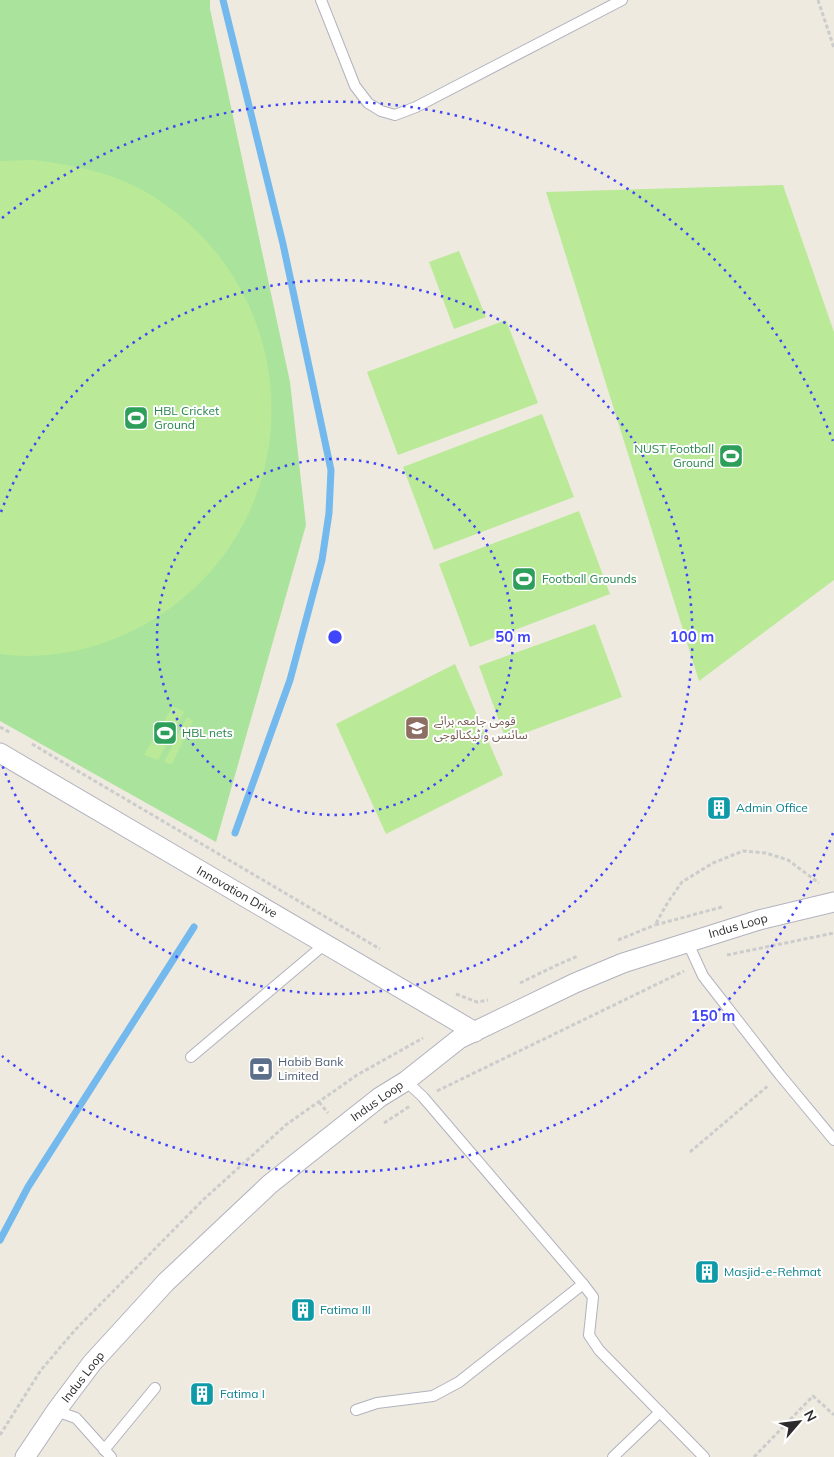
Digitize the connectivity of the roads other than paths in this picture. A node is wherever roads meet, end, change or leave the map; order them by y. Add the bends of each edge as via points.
1 (321, 0) edge
2 (622, 0) edge
3 (0, 753) edge
4 (834, 902) edge
5 (687, 941) junction
6 (325, 944) junction
7 (475, 1032) junction
8 (191, 1056) dead end
9 (406, 1081) junction
10 (834, 1140) edge
11 (583, 1284) junction
12 (154, 1388) dead end
13 (356, 1410) dead end
14 (56, 1411) junction
15 (660, 1412) junction
16 (108, 1453) edge
17 (25, 1457) edge
18 (613, 1457) edge
19 (704, 1457) edge

1 - 2 lane via 355,86 368,102 395,115
3 - 6 street, Innovation Drive
4 - 5 street, Indus Loop
5 - 7 street, Indus Loop via 576,983
5 - 10 lane via 702,976
6 - 7 street, Innovation Drive
6 - 8 lane
7 - 9 street, Indus Loop via 459,1039
9 - 11 lane
9 - 14 street, Indus Loop via 380,1097 270,1184 173,1276 92,1363
11 - 13 lane via 459,1382 432,1396 377,1403
11 - 15 lane via 593,1297 589,1335 599,1350
12 - 16 lane
14 - 16 lane via 76,1418
14 - 17 street, Indus Loop
15 - 18 lane
15 - 19 lane

